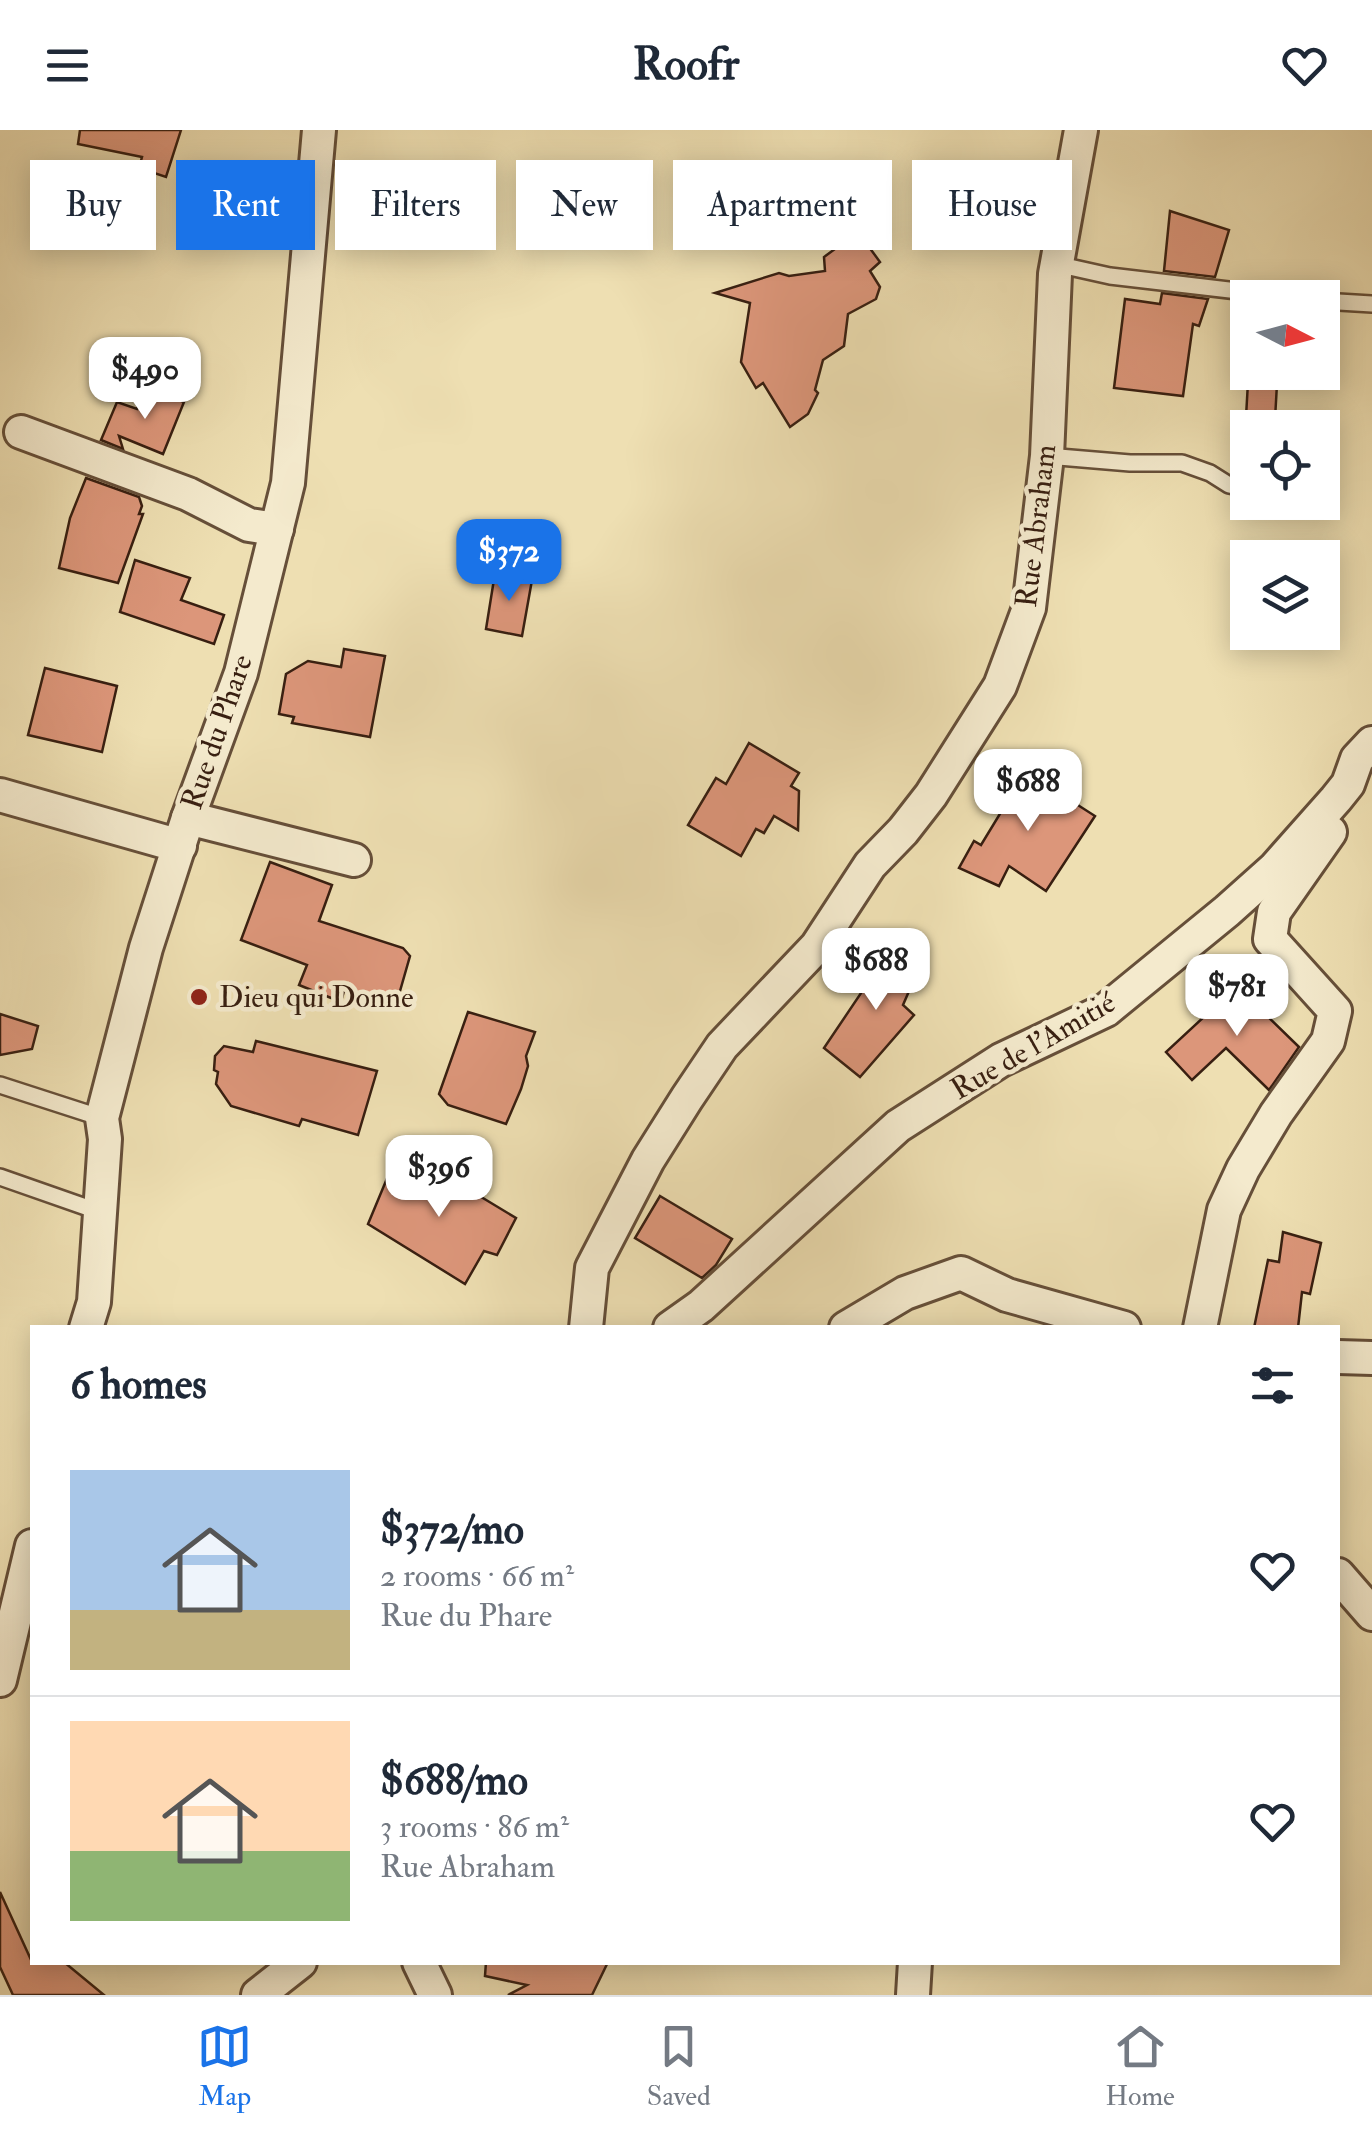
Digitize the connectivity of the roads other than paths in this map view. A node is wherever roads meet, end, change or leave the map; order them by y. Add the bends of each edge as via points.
1 (319, 130) edge
2 (1081, 130) edge
3 (1056, 264) junction
4 (1230, 290) edge
5 (1340, 302) edge
6 (1372, 304) edge
7 (22, 432) dead end
8 (1047, 456) junction
9 (1230, 484) edge
10 (277, 529) junction
11 (1372, 743) edge
12 (0, 795) edge
13 (1336, 799) junction
14 (184, 832) junction
15 (354, 860) dead end
16 (0, 1085) edge
17 (102, 1118) junction
18 (0, 1178) edge
19 (100, 1212) junction
20 (87, 1325) edge
21 (586, 1325) edge
22 (674, 1325) edge
23 (851, 1325) edge
24 (1113, 1325) edge
25 (1201, 1325) edge
26 (1340, 1356) edge
27 (1372, 1358) edge
28 (30, 1553) edge
29 (1340, 1577) edge
30 (18, 1595) edge
31 (1372, 1614) edge
32 (0, 1680) edge
33 (296, 1965) edge
34 (420, 1965) edge
35 (915, 1965) edge
36 (258, 1995) edge
37 (435, 1995) edge
38 (913, 1995) edge

1 - 10 street, Rue du Phare via 288,483
2 - 3 street, Rue Abraham
3 - 4 lane
3 - 8 street, Rue Abraham
5 - 6 lane
7 - 10 street via 249,524
8 - 9 lane via 1182,463
8 - 21 street, Rue Abraham via 1029,608 1000,686 930,795 870,866 817,946 722,1046 688,1098 592,1268
10 - 14 street, Rue du Phare via 242,674
11 - 13 street, Rue de l'Amitié
12 - 14 street
13 - 22 street, Rue de l'Amitié via 1274,869 1106,1010 1001,1060 898,1126
13 - 25 street via 1334,827 1274,912 1270,939 1335,1011 1328,1041 1276,1114 1224,1210
14 - 15 street
14 - 17 street, Rue du Phare
16 - 17 lane
17 - 19 street, Rue du Phare
18 - 19 lane
19 - 20 street, Rue du Phare
23 - 24 street via 904,1292 961,1273 1008,1295
26 - 27 street
28 - 30 street
29 - 31 street
30 - 32 street
33 - 36 street
34 - 37 street
35 - 38 street

